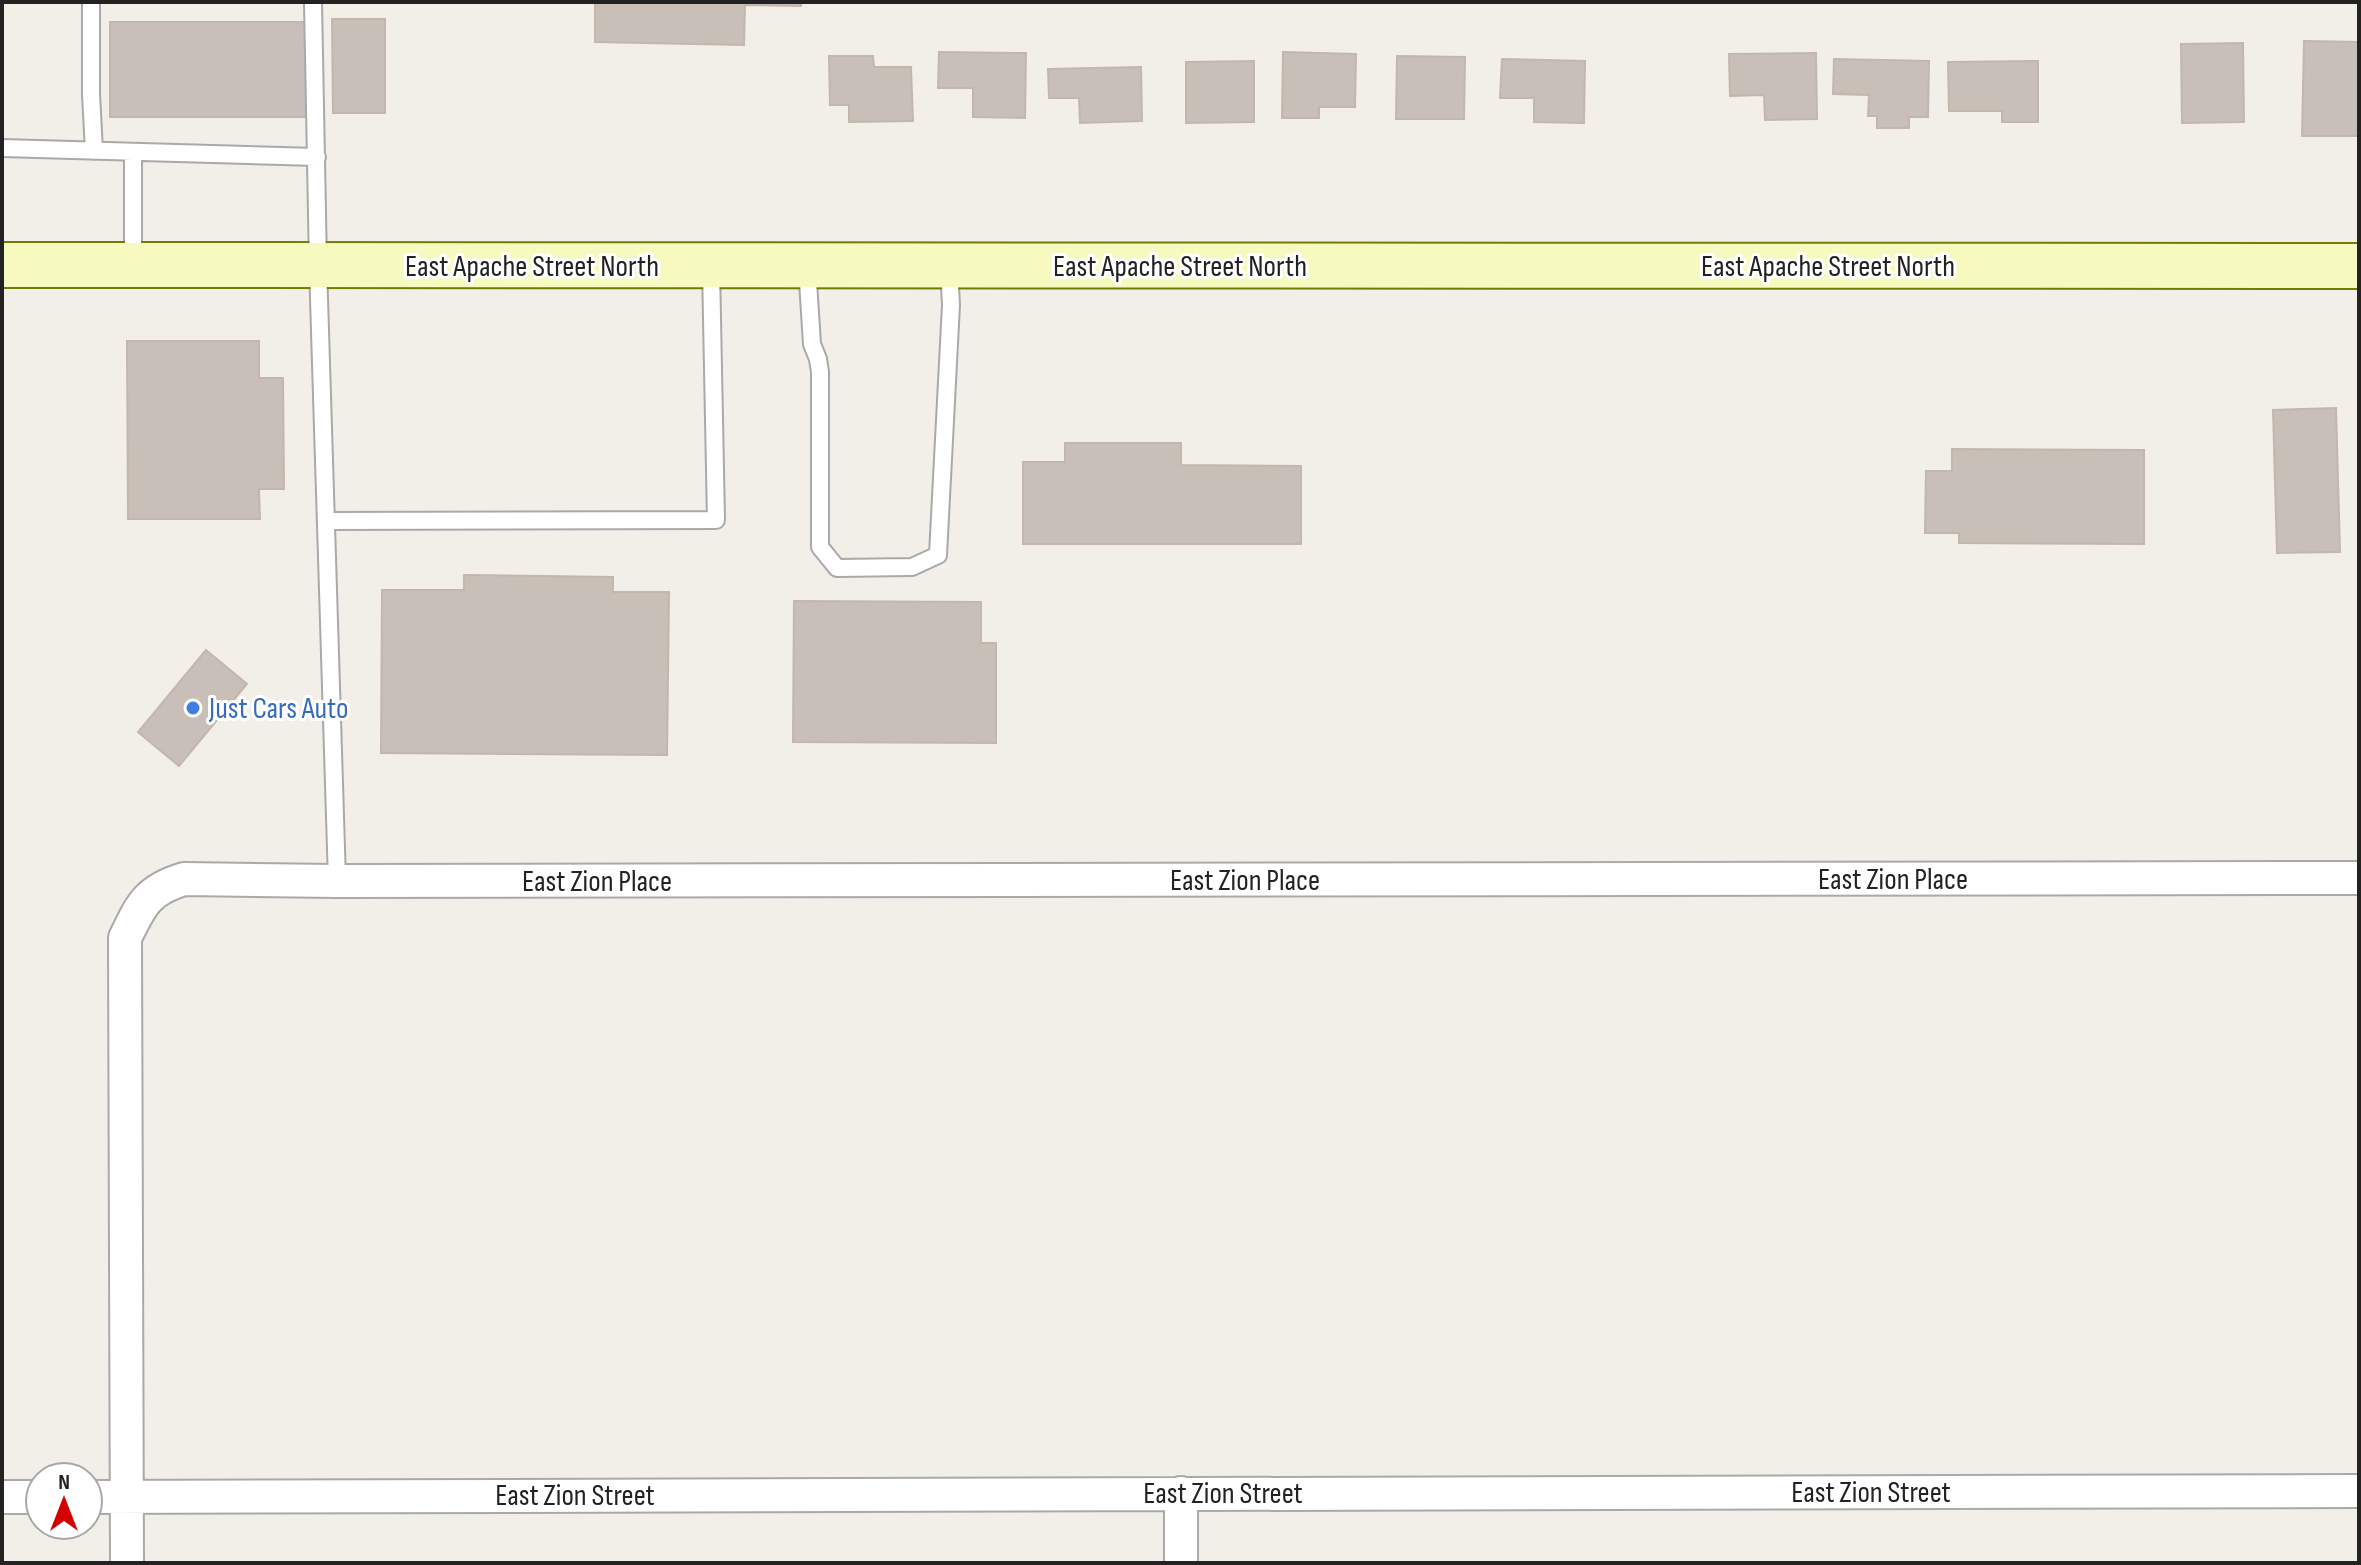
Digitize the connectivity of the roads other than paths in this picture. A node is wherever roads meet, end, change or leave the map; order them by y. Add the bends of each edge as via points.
1 (91, 2) edge
2 (313, 2) edge
3 (2, 148) edge
4 (94, 151) junction
5 (133, 152) junction
6 (317, 157) junction
7 (2, 265) edge
8 (133, 266) junction
9 (318, 266) junction
10 (711, 266) junction
11 (807, 266) junction
12 (949, 266) junction
13 (2359, 266) edge
14 (326, 521) junction
15 (2359, 878) edge
16 (337, 881) junction
17 (2359, 1491) edge
18 (1181, 1493) junction
19 (2, 1497) edge
20 (24, 1497) edge
21 (104, 1497) edge
22 (127, 1497) junction
23 (127, 1563) edge
24 (1181, 1563) edge

1 - 4 lane
2 - 6 lane
3 - 4 lane
4 - 5 lane
5 - 6 lane
5 - 8 lane
6 - 9 lane
7 - 8 main road, East Apache Street North
8 - 9 main road, East Apache Street North
9 - 10 main road, East Apache Street North
9 - 14 lane
10 - 11 main road, East Apache Street North
10 - 14 lane via 716,520
11 - 12 main road, East Apache Street North
11 - 12 lane via 812,344 820,372 820,547 837,568 912,567 938,555
12 - 13 main road, East Apache Street North
14 - 16 lane
15 - 16 street, East Zion Place
16 - 22 street, East Zion Place via 184,879 163,885 140,907 125,938
17 - 18 street, East Zion Street
18 - 22 street, East Zion Street
18 - 24 street
19 - 20 street
21 - 22 street, East Zion Street
22 - 23 street

